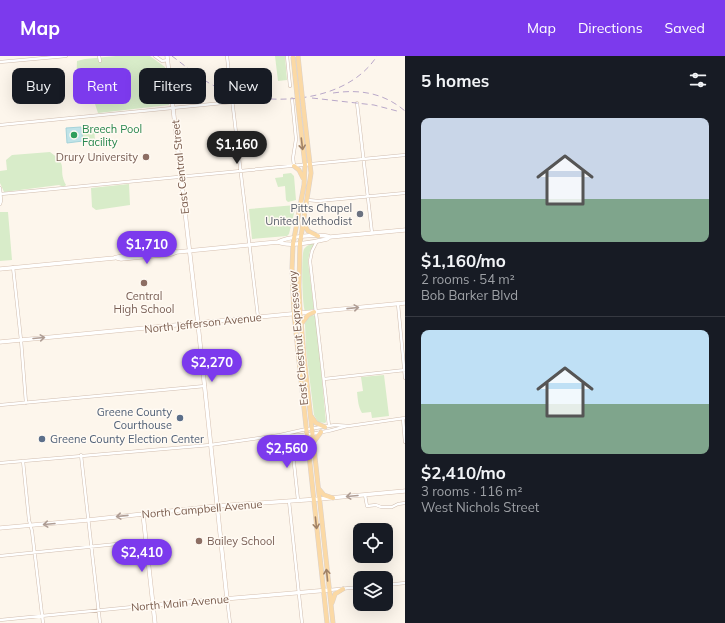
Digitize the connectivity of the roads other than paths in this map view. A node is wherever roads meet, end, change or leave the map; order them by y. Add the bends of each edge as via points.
1 (66, 56) edge
2 (99, 56) edge
3 (155, 56) edge
4 (227, 56) edge
5 (287, 56) edge
6 (293, 56) edge
7 (298, 56) edge
8 (168, 58) edge
9 (100, 61) dead end
10 (0, 62) edge
11 (228, 68) edge
12 (290, 86) dead end
13 (292, 99) dead end
14 (357, 104) dead end
15 (174, 108) junction
16 (0, 125) edge
17 (405, 155) edge
18 (363, 159) junction
19 (311, 164) junction
20 (305, 165) junction
21 (294, 166) junction
22 (241, 172) junction
23 (181, 177) junction
24 (304, 184) junction
25 (0, 188) edge
26 (405, 193) edge
27 (1, 194) junction
28 (368, 196) junction
29 (308, 200) junction
30 (0, 204) edge
31 (303, 220) junction
32 (405, 230) edge
33 (372, 233) junction
34 (318, 236) junction
35 (301, 237) junction
36 (330, 237) junction
37 (294, 238) junction
38 (318, 241) junction
39 (278, 242) junction
40 (300, 243) junction
41 (293, 244) junction
42 (249, 245) junction
43 (190, 251) junction
44 (13, 268) junction
45 (0, 269) edge
46 (405, 303) edge
47 (398, 304) junction
48 (316, 312) junction
49 (300, 313) junction
50 (294, 314) junction
51 (258, 317) junction
52 (301, 323) junction
53 (198, 324) junction
54 (21, 340) junction
55 (0, 342) edge
56 (404, 370) edge
57 (405, 378) edge
58 (324, 379) junction
59 (205, 386) junction
60 (26, 403) junction
61 (0, 405) edge
62 (310, 414) junction
63 (404, 419) edge
64 (327, 426) junction
65 (349, 426) junction
66 (306, 431) junction
67 (312, 431) junction
68 (321, 432) junction
69 (280, 435) junction
70 (291, 436) junction
71 (405, 442) edge
72 (313, 443) junction
73 (210, 445) junction
74 (81, 455) junction
75 (23, 461) junction
76 (0, 463) edge
77 (318, 486) junction
78 (405, 491) edge
79 (365, 495) junction
80 (333, 498) junction
81 (319, 499) junction
82 (298, 500) junction
83 (314, 500) junction
84 (289, 501) junction
85 (405, 503) edge
86 (217, 506) junction
87 (143, 514) junction
88 (88, 520) junction
89 (30, 525) junction
90 (0, 528) edge
91 (146, 541) junction
92 (91, 547) junction
93 (35, 553) junction
94 (0, 556) edge
95 (405, 583) edge
96 (393, 584) edge
97 (353, 587) edge
98 (343, 588) junction
99 (323, 590) junction
100 (329, 590) junction
101 (299, 593) junction
102 (227, 599) junction
103 (153, 605) junction
104 (98, 610) junction
105 (331, 612) junction
106 (42, 616) junction
107 (0, 620) edge
108 (43, 623) edge
109 (100, 623) edge
110 (154, 623) edge
111 (230, 623) edge
112 (302, 623) edge
113 (327, 623) edge
114 (333, 623) edge

1 - 10 street
2 - 9 street
3 - 8 street via 162,61
4 - 11 street
5 - 12 street
6 -> 20 main road, East Chestnut Expressway, bridge
7 - 19 main road, East Chestnut Expressway, bridge
8 - 15 main road, East Central Street
13 - 21 street via 296,140
14 - 18 street
15 - 16 street
15 - 22 street via 232,101
15 - 23 main road, East Central Street
17 - 18 street
18 - 19 street
18 - 28 street
19 - 20 street
19 - 29 main road, East Chestnut Expressway
20 - 21 street
20 - 24 main road, East Chestnut Expressway
21 - 22 street
21 - 24 main road via 303,177
22 - 23 street
22 - 42 street
23 - 27 street
23 - 43 main road, East Central Street
24 - 37 main road, East Chestnut Expressway
25 - 27 street
26 - 28 street
27 - 30 street
28 - 29 street
28 - 33 street
29 - 31 main road, East Chestnut Expressway
31 - 34 main road via 308,231
31 - 35 main road, East Chestnut Expressway
32 - 33 main road
33 - 36 main road
34 - 35 main road
34 - 36 main road
35 - 37 main road
35 - 40 main road, East Chestnut Expressway
36 - 38 main road
37 - 39 main road
37 - 41 main road, East Chestnut Expressway
38 - 40 main road
38 - 48 street via 310,261
39 - 41 main road
39 - 42 main road
40 - 41 main road
40 - 49 main road, East Chestnut Expressway
41 - 50 main road, East Chestnut Expressway
42 - 43 main road
42 - 51 street
43 - 44 main road
43 - 53 main road, East Central Street
44 - 45 main road
44 - 54 street
46 - 47 main road, North Jefferson Avenue
48 -> 47 main road, North Jefferson Avenue
47 - 56 street
48 - 49 main road, North Jefferson Avenue
48 - 52 main road via 308,315
48 - 58 street
49 - 50 main road, North Jefferson Avenue
49 - 52 main road, East Chestnut Expressway
50 - 51 main road, North Jefferson Avenue
50 - 66 main road, East Chestnut Expressway
51 - 53 main road, North Jefferson Avenue
52 - 62 main road, East Chestnut Expressway
54 -> 53 main road, North Jefferson Avenue
53 - 59 main road, East Central Street
54 - 55 main road, North Jefferson Avenue
54 - 60 street
56 - 57 street
56 - 58 street
58 - 64 street
59 - 60 street
59 - 73 main road, East Central Street
60 - 61 street
62 - 64 main road via 316,423
62 - 67 main road, East Chestnut Expressway
63 - 65 street
63 - 71 street
64 - 65 street
64 - 67 street
65 - 68 street
66 - 67 street
66 - 69 street
66 - 70 street
66 - 83 main road, East Chestnut Expressway
67 - 68 street
67 - 72 main road, East Chestnut Expressway
68 - 72 main road
69 - 70 street
69 - 73 street
70 - 82 street
72 - 77 main road, East Chestnut Expressway
73 - 74 street
73 - 86 main road, East Central Street
74 - 75 street
74 - 88 street
75 - 76 street
75 - 89 street
77 - 80 main road via 322,494
77 - 81 main road, East Chestnut Expressway
78 - 79 main road, North Campbell Avenue
79 -> 80 main road, North Campbell Avenue
79 - 85 street via 367,506 392,507
80 - 81 main road, North Campbell Avenue
81 - 83 main road, North Campbell Avenue
100 -> 81 main road, East Chestnut Expressway
82 - 83 main road, North Campbell Avenue
82 - 84 main road, North Campbell Avenue
83 -> 99 main road, East Chestnut Expressway
84 - 86 main road, North Campbell Avenue
84 - 101 street
86 - 87 main road, North Campbell Avenue
86 - 102 main road, East Central Street
87 -> 88 main road, North Campbell Avenue
87 - 91 main road
88 -> 89 main road, North Campbell Avenue
88 - 92 street
89 - 90 main road, North Campbell Avenue
89 - 93 street
91 - 92 street
91 - 103 main road
92 - 93 street
92 - 104 street
93 - 94 street
93 - 106 street
95 - 96 street
97 - 98 street, North Main Avenue
98 - 100 street, North Main Avenue
98 - 105 main road via 334,596
99 - 100 main road, North Main Avenue
99 - 101 main road, North Main Avenue
99 - 113 main road, East Chestnut Expressway
100 - 105 main road, East Chestnut Expressway
101 - 102 main road, North Main Avenue
101 - 112 street
102 - 103 main road, North Main Avenue
102 - 111 street
103 - 104 street, North Main Avenue
103 - 110 main road
104 - 106 street, North Main Avenue
104 - 109 street
105 - 114 main road, East Chestnut Expressway
106 - 107 street, North Main Avenue
106 - 108 street

